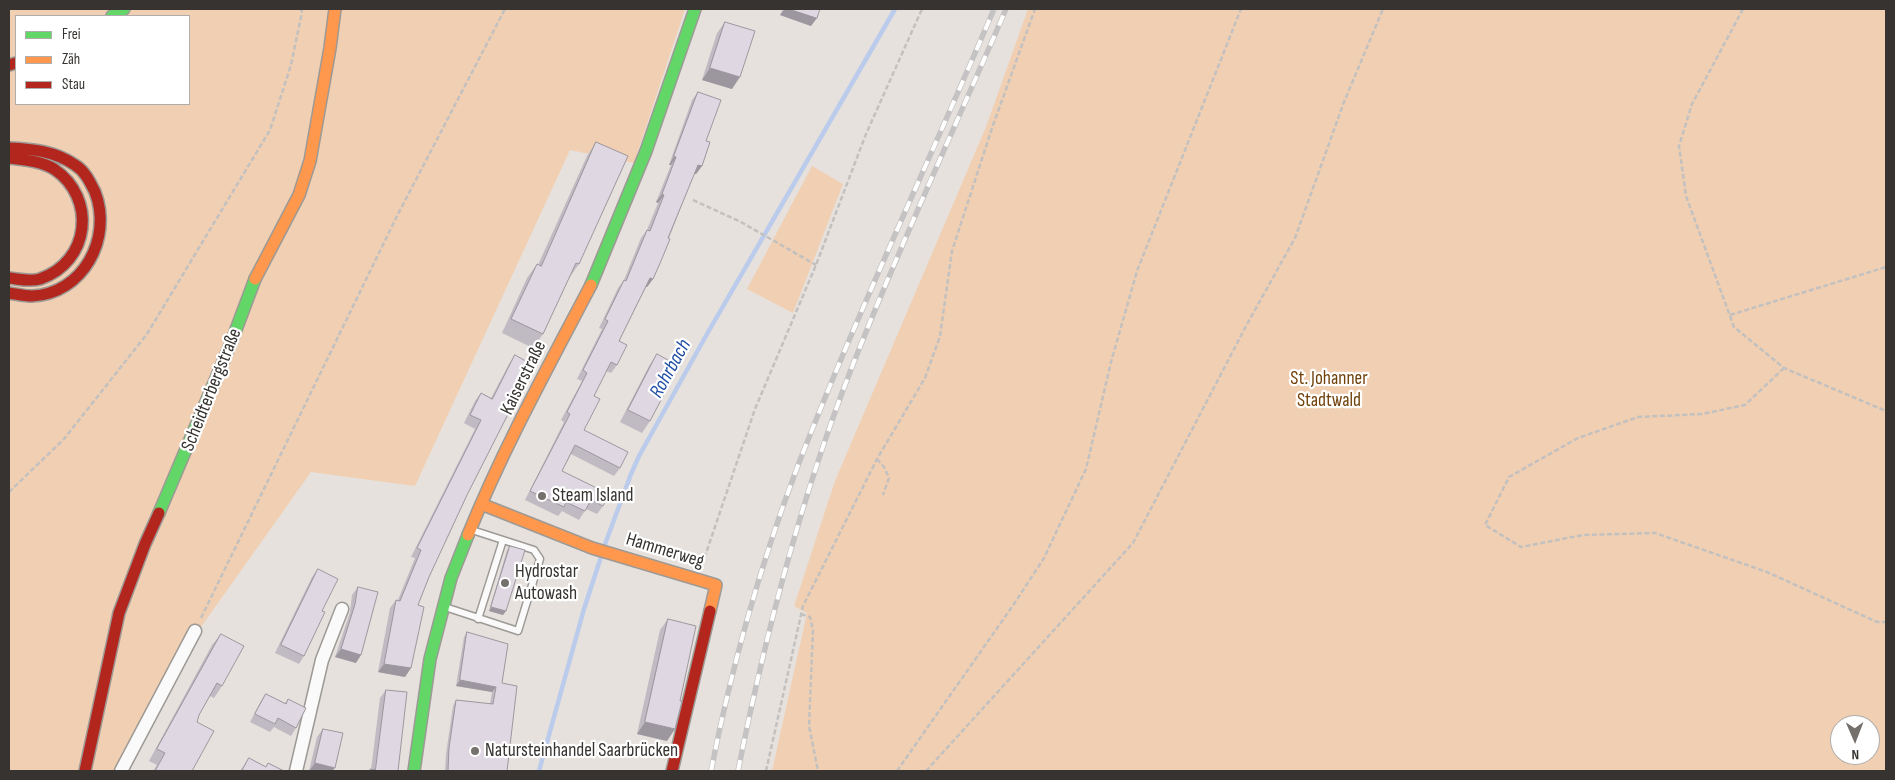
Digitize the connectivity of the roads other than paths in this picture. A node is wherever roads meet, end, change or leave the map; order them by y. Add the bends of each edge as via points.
1 (335, 9) edge
2 (696, 9) edge
3 (9, 148) edge
4 (9, 158) edge
5 (9, 278) edge
6 (9, 293) edge
7 (481, 504) junction
8 (471, 530) junction
9 (503, 540) junction
10 (443, 606) junction
11 (342, 609) dead end
12 (478, 619) junction
13 (195, 631) road end
14 (85, 771) edge
15 (121, 771) edge
16 (296, 771) edge
17 (414, 771) edge
18 (672, 771) edge

1 - 14 street, Scheidterbergstraße via 310,161 298,195 253,283 119,613
2 - 7 street, Kaiserstraße via 646,151 594,280
3 - 6 street via 49,152 76,165 96,193 100,232 95,252 72,282 41,295
4 - 5 street via 53,169 80,199 83,215 79,245 61,268 37,280
7 - 8 street, Kaiserstraße
7 - 18 street, Hammerweg via 592,548 716,585
8 - 9 lane
8 - 10 street, Kaiserstraße
9 - 12 lane
9 - 12 lane via 534,550 540,559 518,631
10 - 12 lane
10 - 17 street, Kaiserstraße via 425,686
11 - 16 street via 322,660
13 - 15 street

